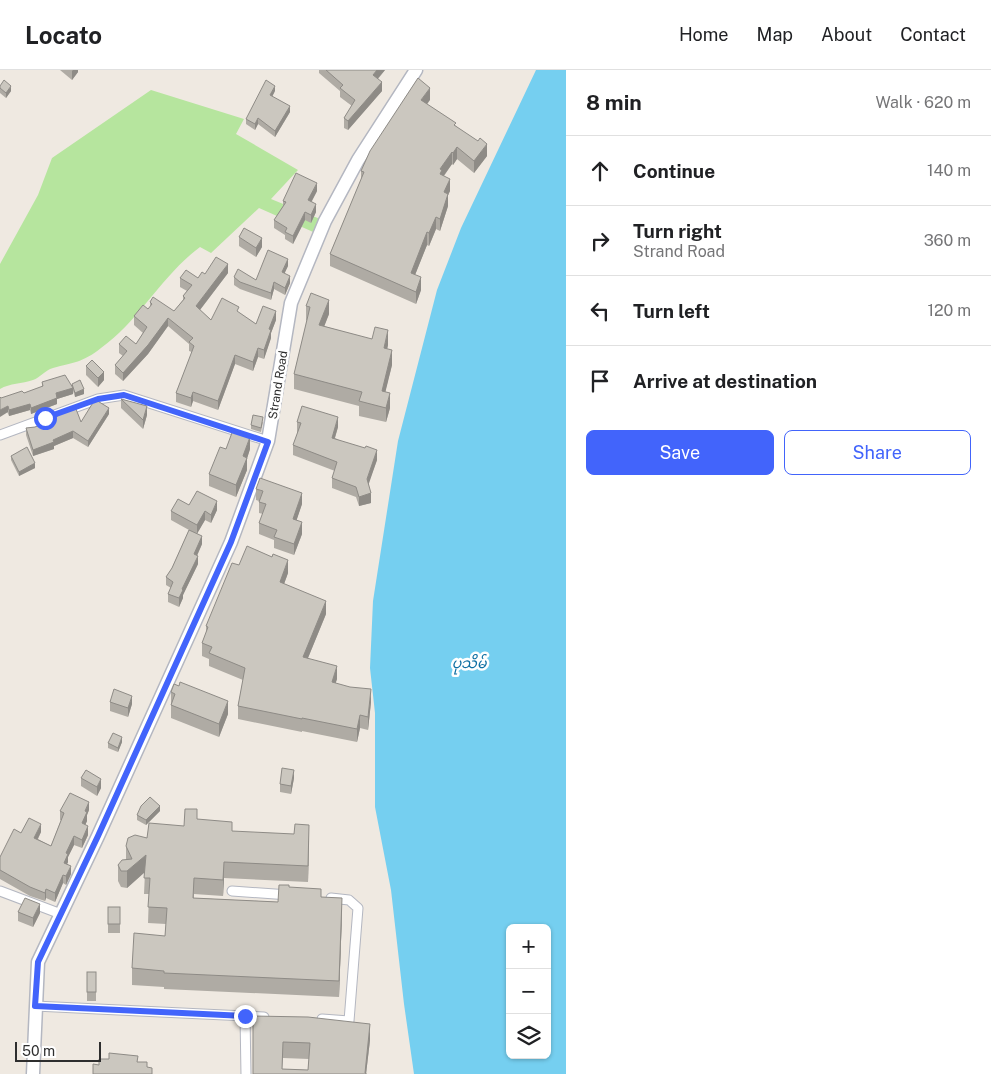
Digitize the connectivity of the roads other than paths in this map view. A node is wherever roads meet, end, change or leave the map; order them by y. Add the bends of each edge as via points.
1 (416, 70) edge
2 (0, 435) edge
3 (268, 442) junction
4 (0, 891) edge
5 (232, 892) dead end
6 (299, 896) edge
7 (318, 897) edge
8 (61, 914) junction
9 (35, 1006) junction
10 (245, 1016) junction
11 (274, 1017) edge
12 (312, 1019) edge
13 (33, 1074) edge
14 (246, 1074) edge

1 - 3 main road, Strand Road via 358,160 325,221 291,303
2 - 3 street via 98,399 124,395
3 - 8 main road, Strand Road via 231,542
4 - 8 street
5 - 6 street
7 - 12 street via 349,900 358,908 350,1021
8 - 9 main road, Strand Road via 38,962
9 - 10 street
9 - 13 main road, Strand Road
10 - 11 street
10 - 14 street

